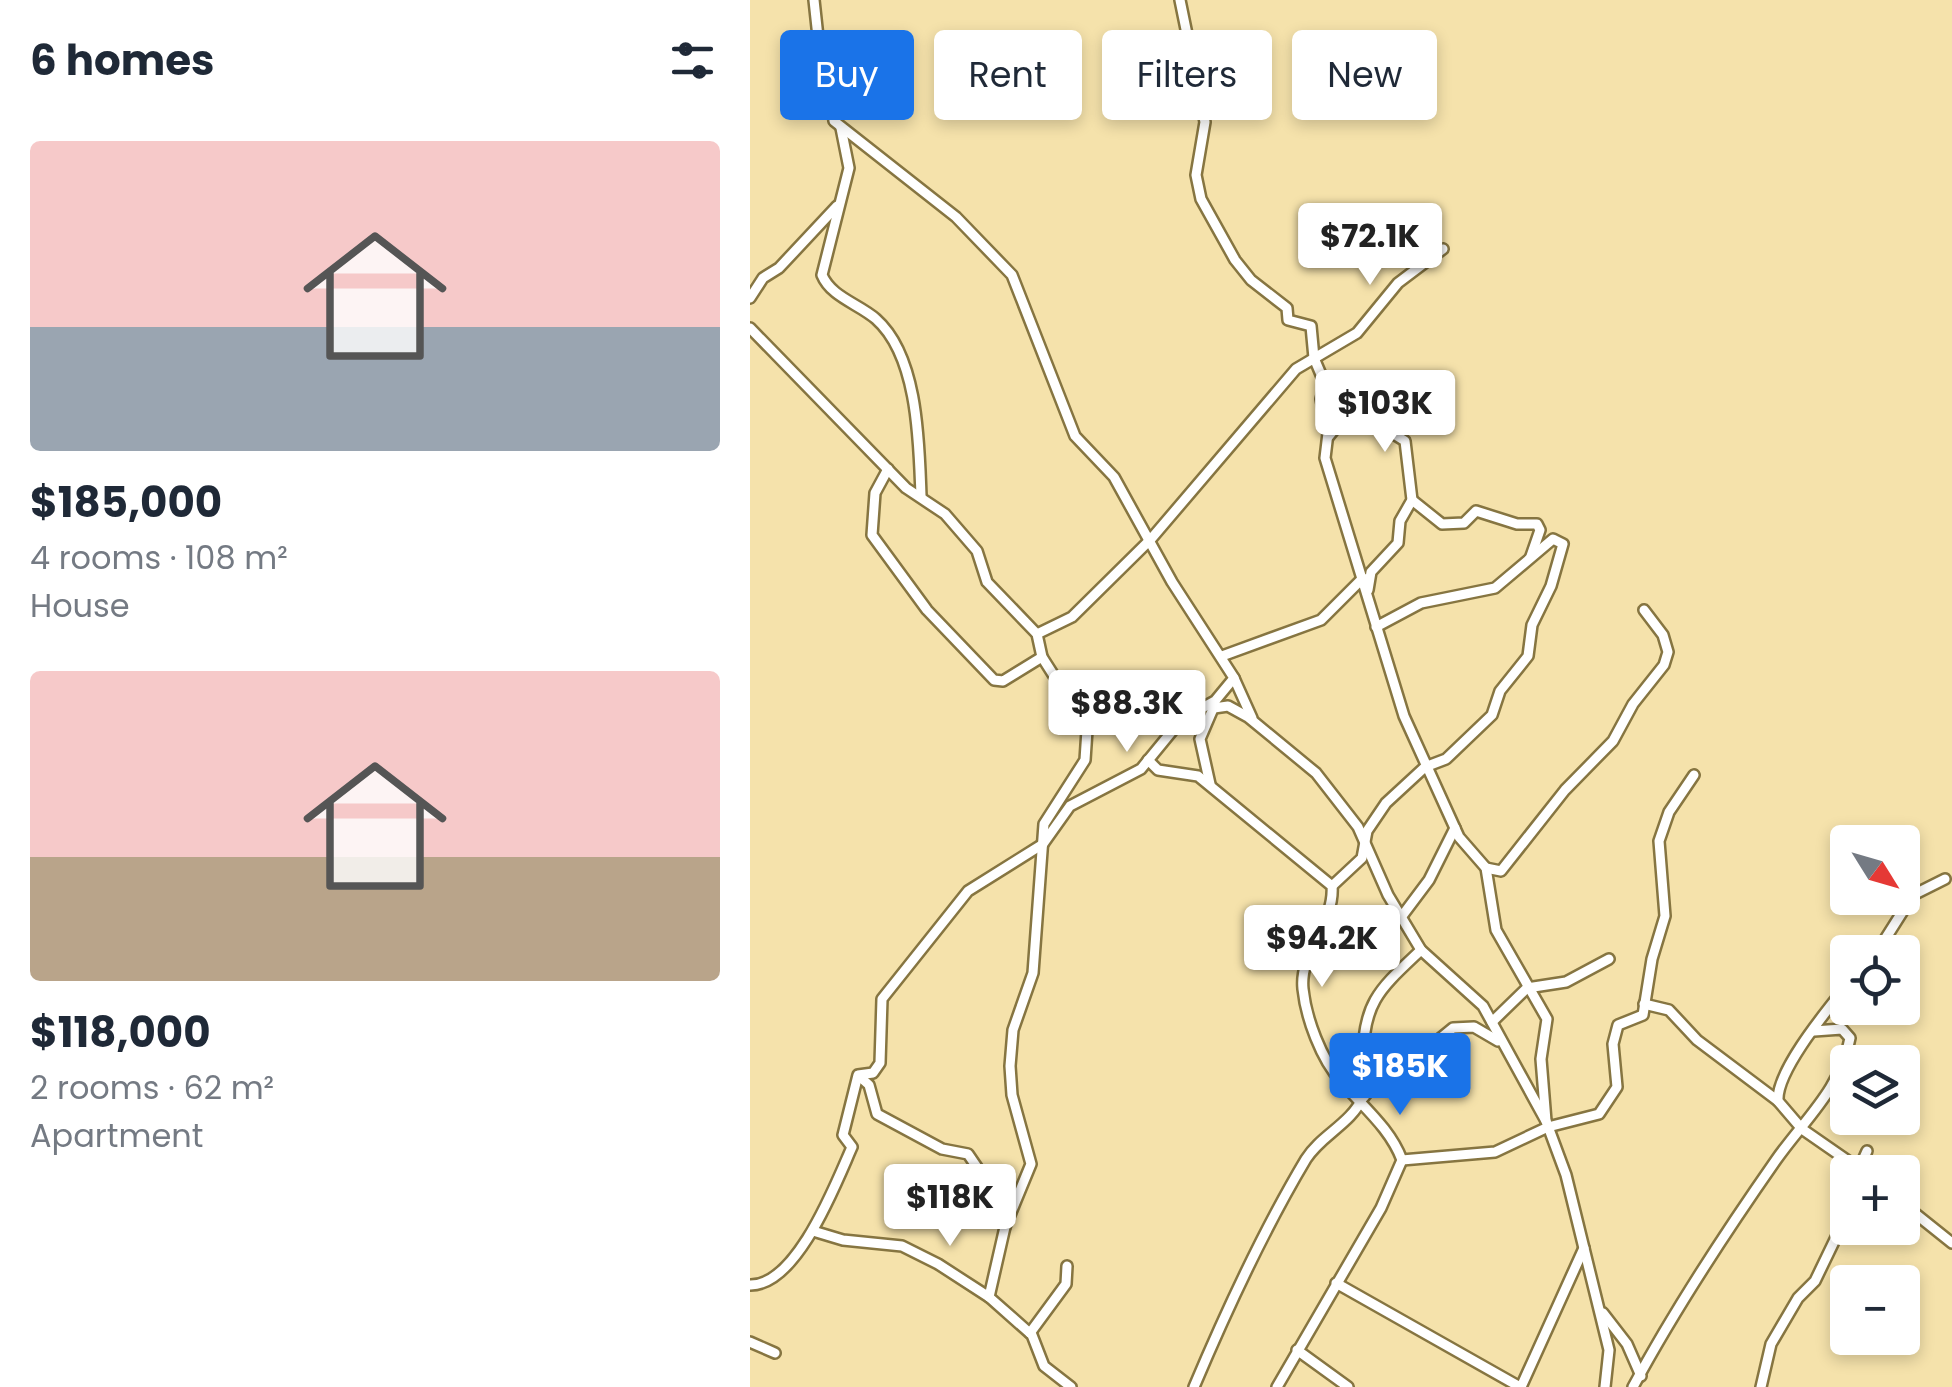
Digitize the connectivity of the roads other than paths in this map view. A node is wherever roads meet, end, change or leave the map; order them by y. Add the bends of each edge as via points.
1 (814, 0) edge
2 (1180, 0) edge
3 (840, 126) junction
4 (842, 202) junction
5 (1444, 249) dead end
6 (750, 298) edge
7 (750, 328) edge
8 (1314, 356) junction
9 (1328, 439) junction
10 (888, 469) junction
11 (922, 496) junction
12 (1412, 500) junction
13 (1151, 540) junction
14 (1531, 556) junction
15 (1363, 578) junction
16 (1368, 590) junction
17 (1644, 610) dead end
18 (1376, 627) junction
19 (1037, 634) junction
20 (1222, 656) junction
21 (1042, 657) junction
22 (1234, 678) junction
23 (1214, 705) junction
24 (1253, 721) junction
25 (1148, 760) junction
26 (1425, 766) junction
27 (1694, 775) dead end
28 (1210, 785) junction
29 (1455, 828) junction
30 (1043, 844) junction
31 (1366, 846) junction
32 (1486, 868) junction
33 (1946, 879) dead end
34 (1332, 886) junction
35 (1388, 895) junction
36 (1415, 898) junction
37 (1402, 916) junction
38 (1887, 935) edge
39 (1421, 950) junction
40 (1609, 959) dead end
41 (1527, 988) junction
42 (1644, 1004) junction
43 (1830, 1009) edge
44 (1492, 1022) junction
45 (1814, 1031) junction
46 (1498, 1041) junction
47 (858, 1075) junction
48 (1362, 1098) junction
49 (1778, 1101) junction
50 (1547, 1124) junction
51 (1802, 1129) junction
52 (1867, 1151) dead end
53 (1838, 1155) edge
54 (1866, 1155) edge
55 (1402, 1160) junction
56 (1920, 1217) edge
57 (1005, 1227) junction
58 (812, 1231) junction
59 (1952, 1243) edge
60 (1585, 1245) junction
61 (1832, 1245) edge
62 (1067, 1266) dead end
63 (1336, 1283) junction
64 (750, 1285) edge
65 (989, 1297) junction
66 (1601, 1311) junction
67 (1030, 1333) junction
68 (750, 1342) edge
69 (1297, 1350) junction
70 (775, 1354) dead end
71 (1641, 1372) junction
72 (1606, 1386) edge
73 (1071, 1387) edge
74 (1194, 1387) edge
75 (1276, 1387) edge
76 (1348, 1387) edge
77 (1520, 1387) edge
78 (1636, 1387) edge
79 (1761, 1387) edge

1 - 3 street via 822,74
2 - 8 street via 1205,122 1196,175 1204,210 1251,280 1287,308 1288,320 1310,324
3 - 4 street via 850,164
3 - 13 street via 956,217 1006,268 1075,436 1114,477
4 - 6 street via 762,278
4 - 11 street via 823,279 878,320 913,386
5 - 8 street via 1398,283 1357,333
7 - 10 street
8 - 9 street via 1325,384
8 - 13 street via 1263,404
9 - 12 street via 1354,414 1387,427 1405,441
9 - 15 street via 1325,458
10 - 11 street
10 - 21 street via 875,493 872,535 926,610 994,680
11 - 19 street via 977,551 987,582
12 - 14 street via 1442,524 1464,523 1476,510 1537,524
12 - 16 street via 1398,543 1371,572
13 - 19 street via 1072,617
13 - 20 street
14 - 18 street via 1495,588 1420,603
14 - 26 street via 1553,539 1563,544 1523,666 1500,691 1492,715 1446,759
15 - 16 street
15 - 20 street via 1321,620
16 - 18 street
17 - 32 street via 1659,626 1668,652 1659,675 1524,846 1501,871
18 - 26 street
19 - 21 street
20 - 22 street
21 - 30 street via 1090,722 1085,760 1044,824
22 - 23 street
22 - 24 street
23 - 24 street
23 - 25 street via 1182,719
23 - 28 street via 1200,739
24 - 31 street via 1316,772
25 - 28 street via 1158,770 1198,776
25 - 30 street via 1070,806
26 - 29 street
26 - 31 street via 1372,821
27 - 42 street via 1668,812 1658,841 1665,916
28 - 34 street
29 - 32 street
29 - 36 street
30 - 47 street via 978,882 902,970 882,999 880,1063 873,1073
30 - 57 street via 1033,972 1013,1030 1010,1066 1031,1164
31 - 34 street via 1356,866
31 - 35 street
32 - 41 street via 1496,930
33 - 38 street via 1913,894
34 - 48 street via 1303,992 1329,1066
35 - 36 street
35 - 37 street
36 - 37 street
37 - 39 street
39 - 44 street via 1476,998
39 - 48 street via 1381,989 1364,1018
40 - 41 street via 1566,982
41 - 44 street
41 - 50 street via 1548,1022 1540,1059
42 - 49 street via 1668,1010
42 - 50 street via 1643,1015 1618,1024 1612,1044 1617,1088 1605,1110 1591,1120
43 - 45 street
44 - 46 street
45 - 49 street via 1781,1083
45 - 51 street via 1842,1029 1850,1040 1824,1100
46 - 48 street via 1474,1027 1453,1028 1420,1055 1391,1063
46 - 50 street
47 - 57 street via 869,1084 877,1114 942,1149 968,1154
47 - 58 street via 842,1135 852,1147
48 - 55 street
48 - 74 street via 1308,1156
49 - 51 street
50 - 55 street via 1495,1152
50 - 60 street
51 - 53 street
51 - 71 street
52 - 54 street
55 - 63 street
56 - 59 street
57 - 65 street
58 - 64 street via 788,1264 760,1286
58 - 65 street via 902,1246
60 - 66 street
60 - 77 street
61 - 79 street via 1816,1281 1771,1344
62 - 67 street via 1066,1284
63 - 69 street
63 - 77 street
65 - 67 street
66 - 71 street
66 - 72 street via 1609,1350
67 - 73 street via 1044,1366
68 - 70 street
69 - 75 street
69 - 76 street
71 - 78 street

